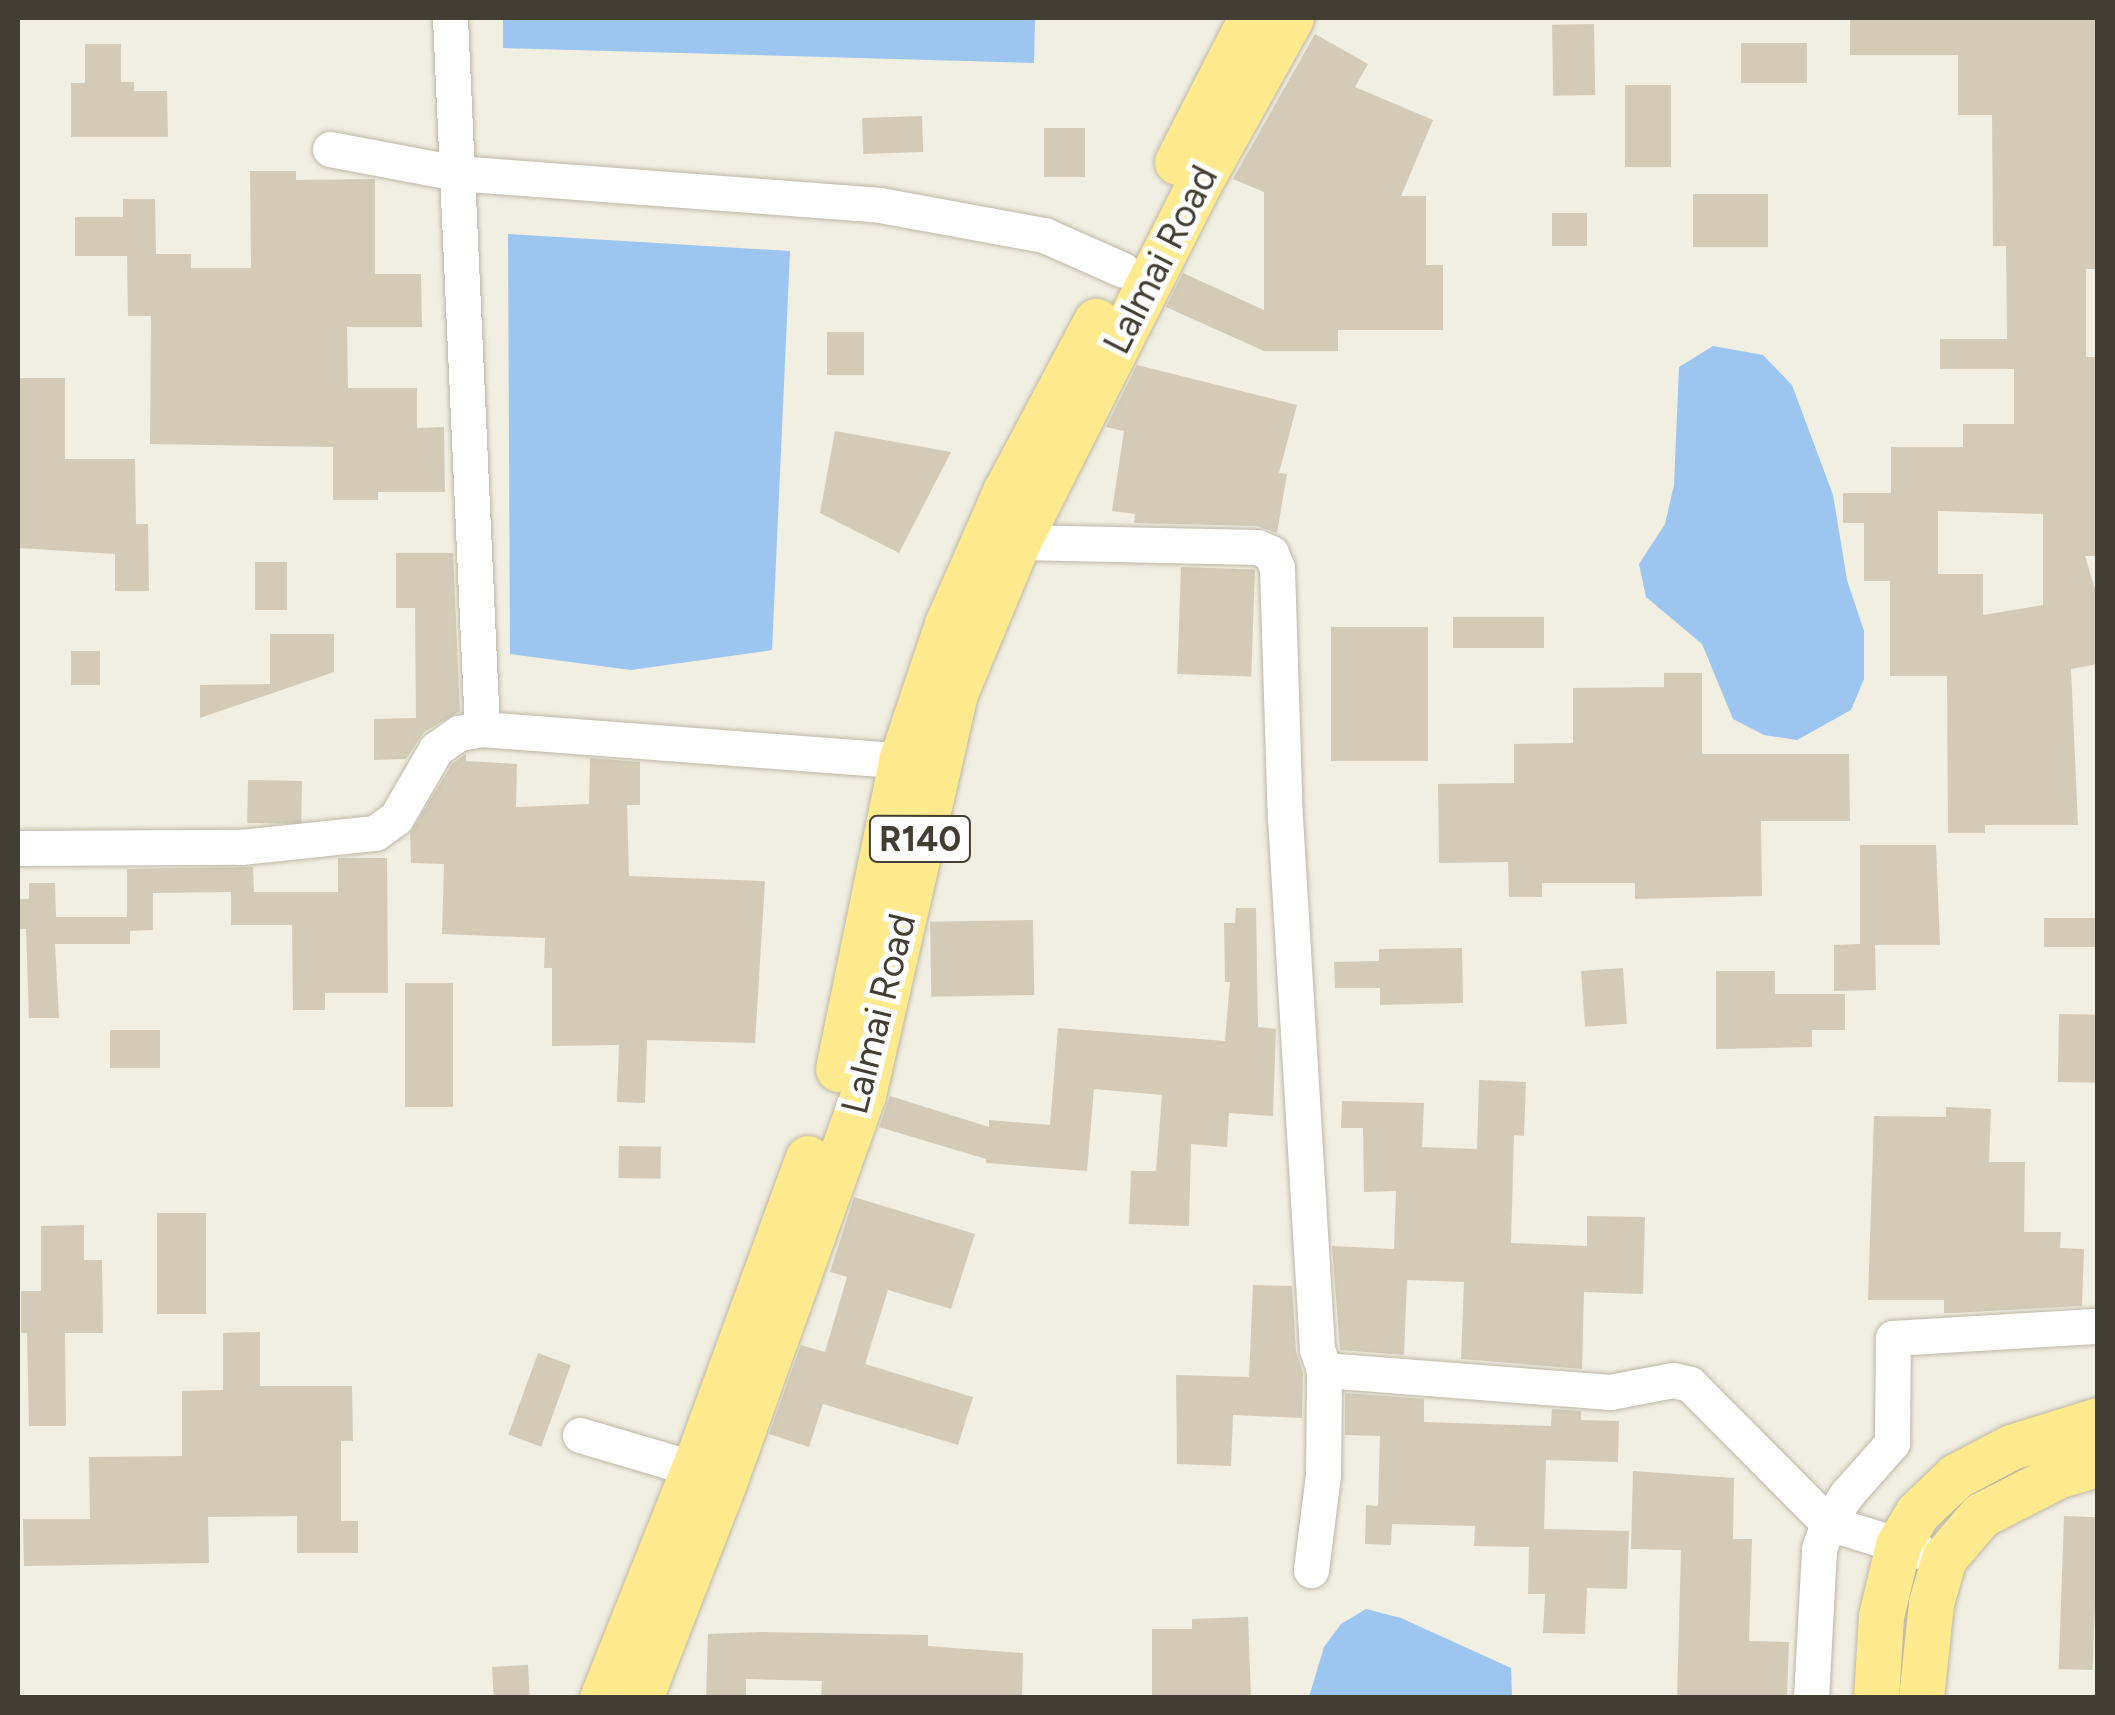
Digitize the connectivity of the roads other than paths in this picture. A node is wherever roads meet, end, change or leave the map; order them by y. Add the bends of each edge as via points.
1 (450, 18) edge
2 (1251, 18) edge
3 (1291, 18) edge
4 (330, 149) dead end
5 (457, 172) junction
6 (1123, 270) junction
7 (1018, 542) junction
8 (482, 729) junction
9 (920, 761) junction
10 (18, 848) edge
11 (2098, 1326) edge
12 (1324, 1370) junction
13 (2098, 1420) edge
14 (580, 1435) dead end
15 (2098, 1464) edge
16 (710, 1473) junction
17 (1828, 1523) junction
18 (1898, 1545) junction
19 (1944, 1558) junction
20 (1311, 1570) dead end
21 (602, 1698) edge
22 (640, 1698) edge
23 (1812, 1698) edge
24 (1876, 1698) edge
25 (1921, 1698) edge

1 - 5 street
2 - 6 main road, Lalmai Road / R140
3 - 7 main road, Lalmai Road / R140
4 - 5 street
5 - 6 street via 880,205 1044,234
5 - 8 street
6 - 9 main road, Lalmai Road / R140 via 998,508 946,624
7 - 9 main road, Lalmai Road / R140
7 - 12 street via 1271,553 1317,1349
8 - 9 street
8 - 10 street via 459,732 436,749 396,818 375,833 242,847
9 - 16 main road, Lalmai Road / R140 via 835,1084
11 - 17 street via 1893,1338 1892,1443
12 - 17 street via 1610,1392 1673,1380 1690,1384
12 - 20 street via 1323,1475
13 - 18 main road via 2012,1447 1956,1476 1918,1513
14 - 16 street
15 - 19 main road via 1980,1514
16 - 21 main road, Lalmai Road / R140
16 - 22 main road, Lalmai Road / R140
17 - 18 street
17 - 23 street via 1819,1549
18 - 19 street
18 - 24 main road via 1881,1616
19 - 25 main road via 1931,1603

